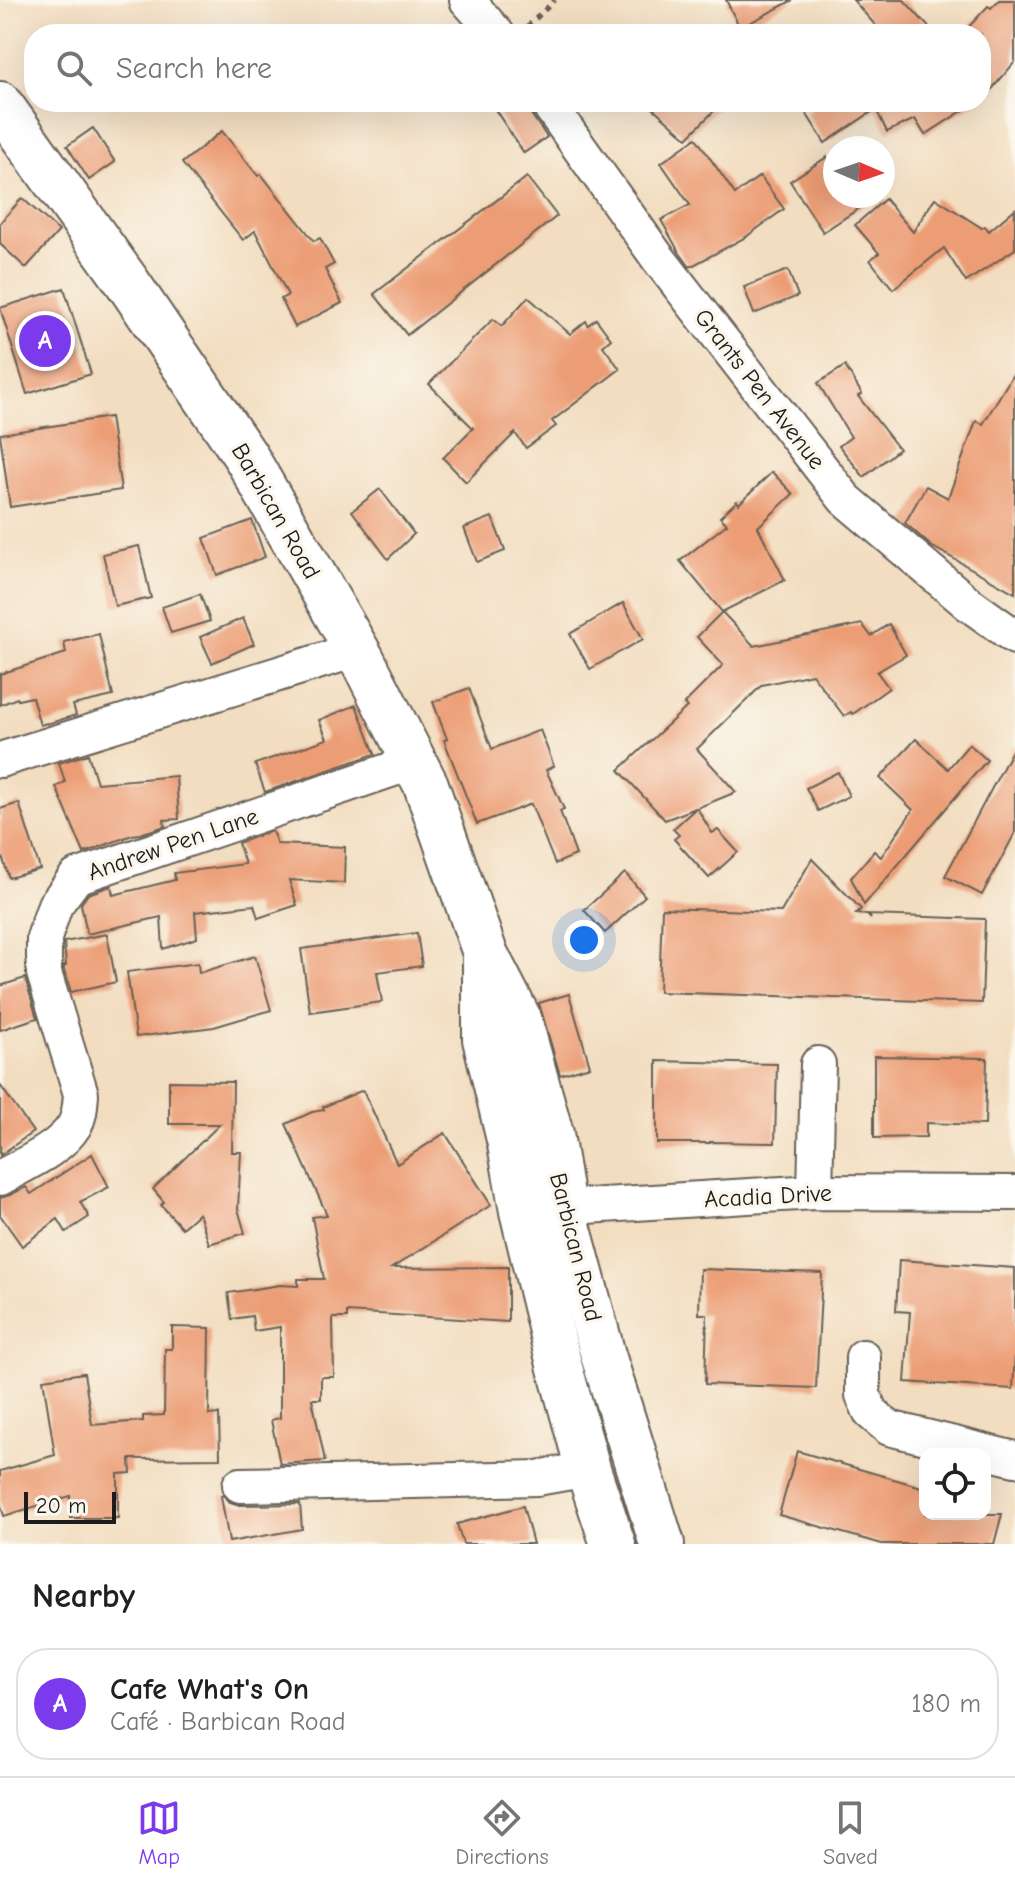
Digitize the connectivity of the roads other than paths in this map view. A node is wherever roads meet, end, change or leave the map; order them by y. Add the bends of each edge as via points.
1 (467, 0) edge
2 (488, 24) edge
3 (0, 104) edge
4 (554, 112) edge
5 (1015, 637) edge
6 (356, 650) junction
7 (0, 760) edge
8 (414, 762) junction
9 (818, 1064) dead end
10 (0, 1178) edge
11 (815, 1192) junction
12 (1015, 1193) edge
13 (543, 1209) junction
14 (863, 1357) dead end
15 (1015, 1459) edge
16 (588, 1469) junction
17 (240, 1485) dead end
18 (613, 1544) edge
19 (662, 1544) edge

1 - 2 street
3 - 6 main road, Barbican Road via 246,457
4 - 5 street, Grants Pen Avenue via 658,258 845,499
6 - 7 street
6 - 8 main road, Barbican Road
8 - 10 street, Andrew Pen Lane via 76,877 55,905 44,938 44,973 81,1094 80,1110 64,1137
8 - 13 main road, Barbican Road via 485,953 485,1039 510,1144
9 - 11 street
11 - 12 street, Acadia Drive
11 - 13 street, Acadia Drive
13 - 16 main road, Barbican Road via 560,1368
13 - 19 main road, Barbican Road via 603,1355
14 - 15 street via 863,1395 871,1413 889,1428
16 - 17 street via 537,1478
16 - 18 main road, Barbican Road

